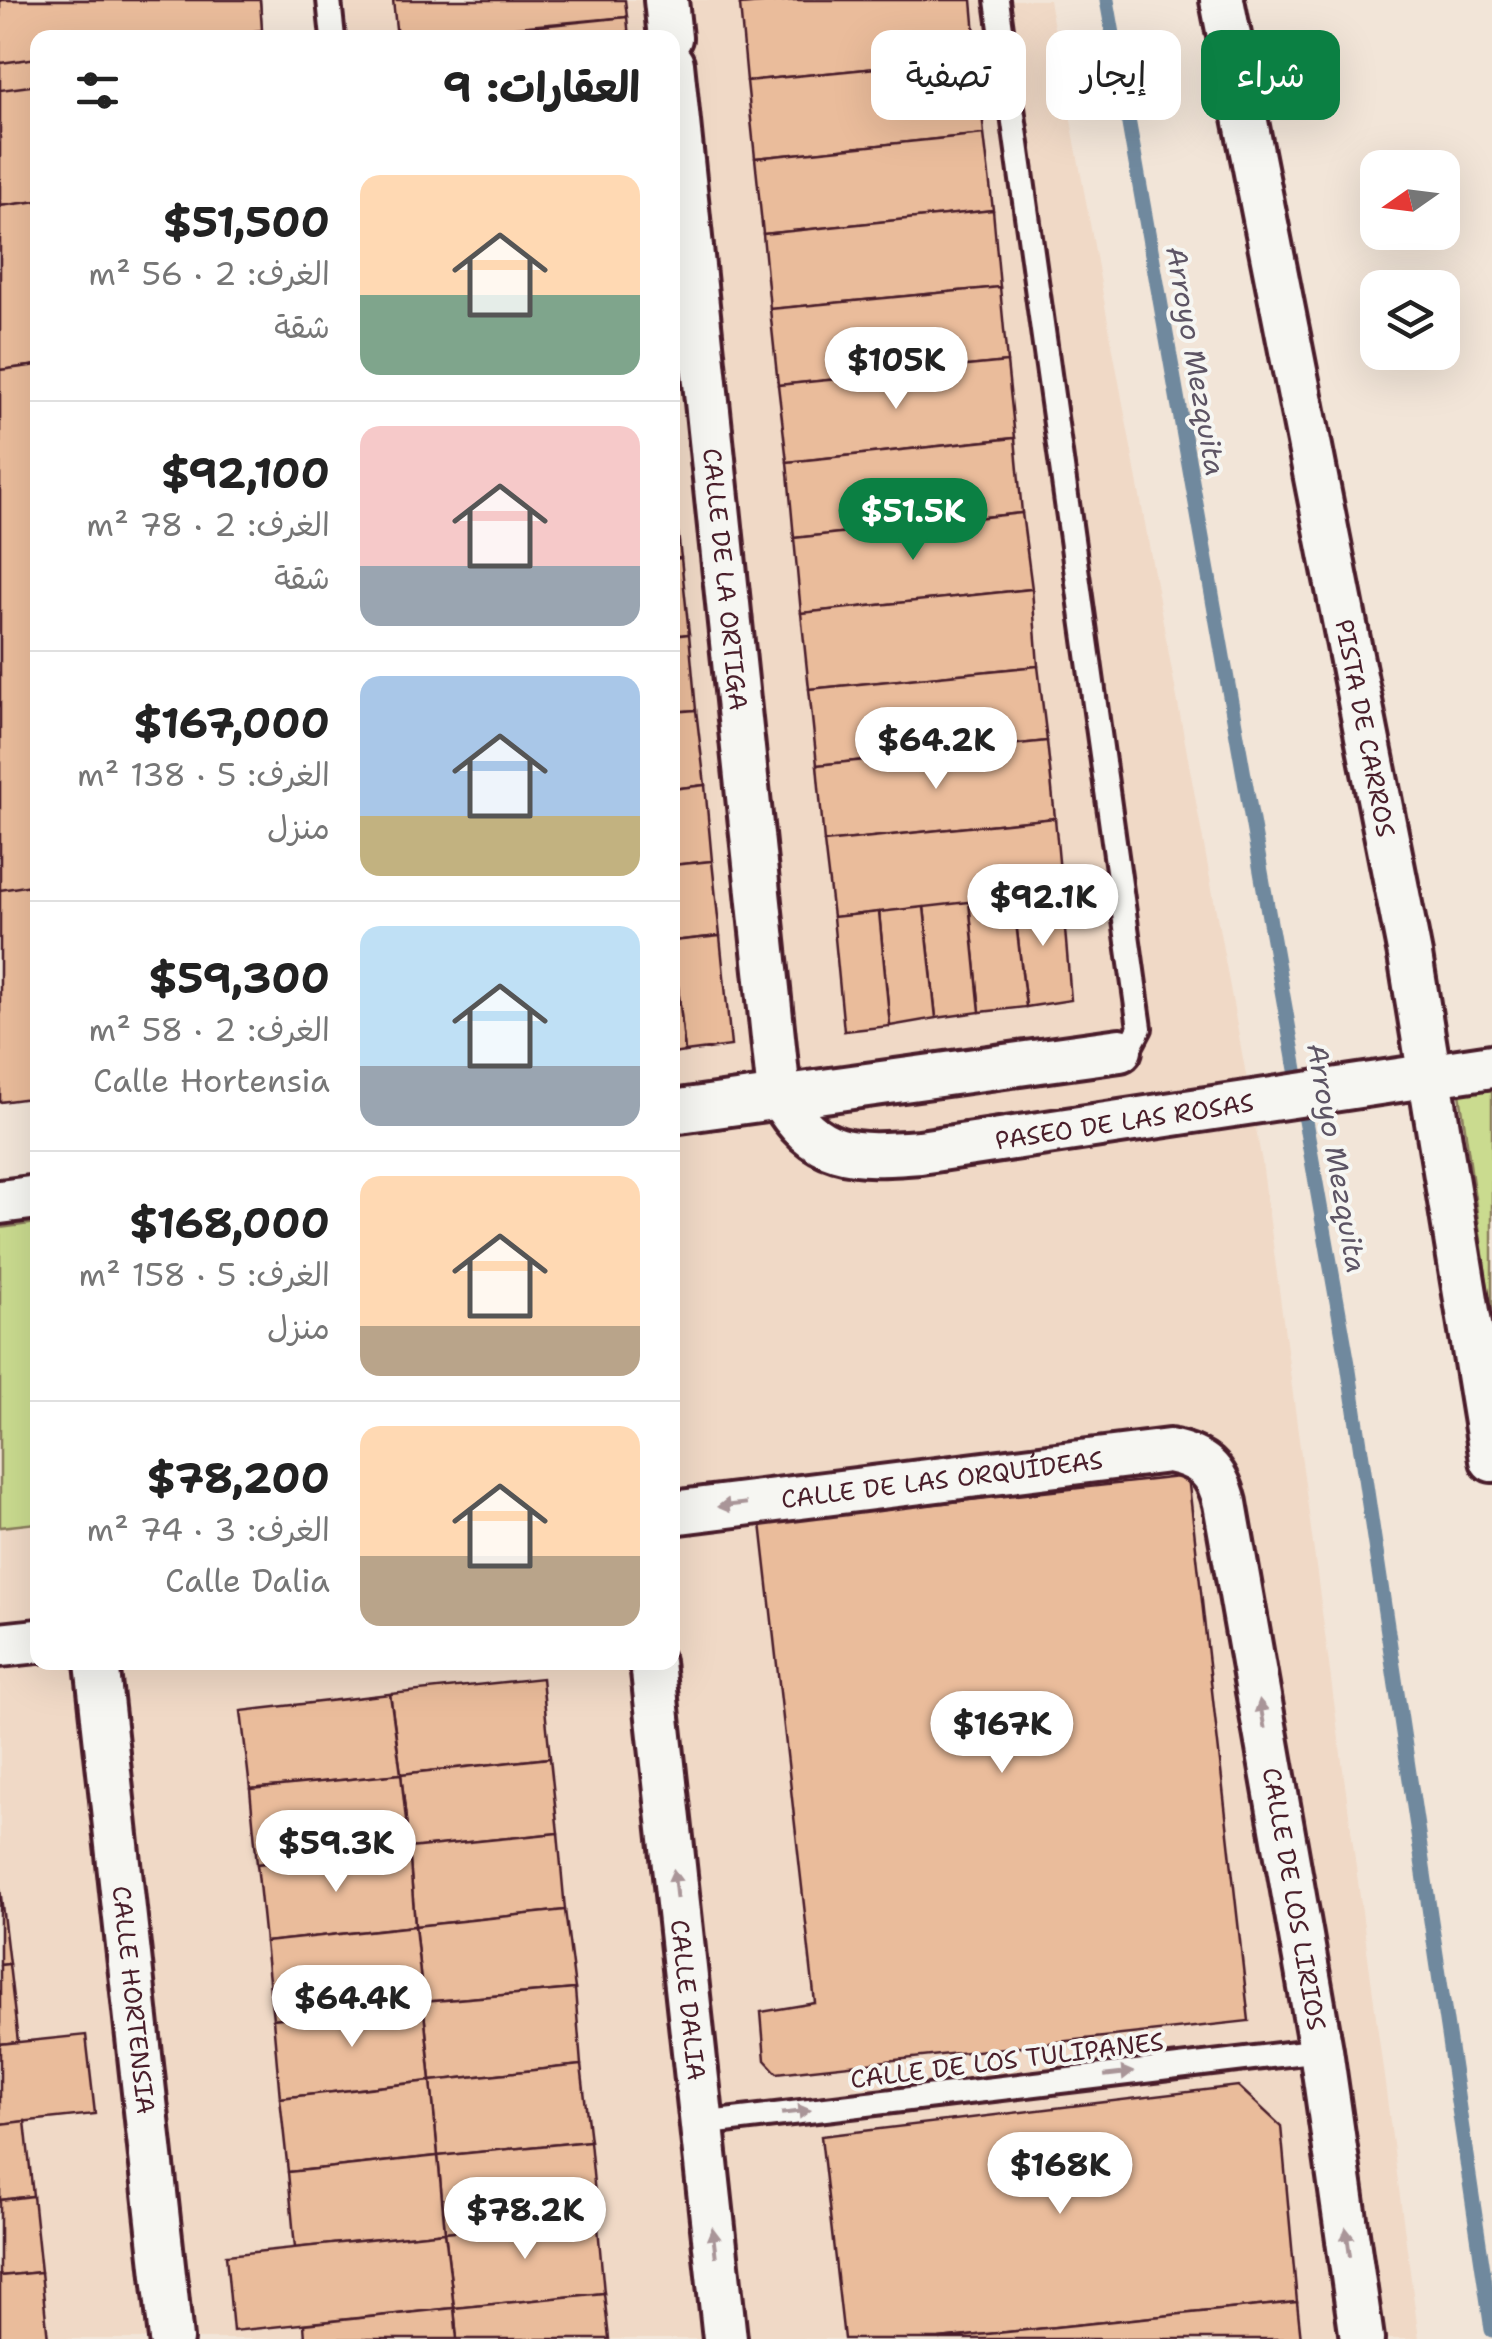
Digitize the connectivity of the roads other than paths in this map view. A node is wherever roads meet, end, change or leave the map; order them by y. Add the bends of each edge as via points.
1 (329, 0) edge
2 (666, 0) edge
3 (996, 0) edge
4 (1222, 0) edge
5 (331, 30) edge
6 (669, 30) edge
7 (680, 141) edge
8 (1120, 1050) joint
9 (1492, 1066) edge
10 (1413, 1077) junction
11 (779, 1095) junction
12 (680, 1111) edge
13 (30, 1198) edge
14 (0, 1202) edge
15 (1492, 1460) edge
16 (1208, 1465) joint
17 (680, 1512) edge
18 (30, 1642) edge
19 (0, 1645) edge
20 (98, 1670) edge
21 (653, 1670) edge
22 (1321, 2050) junction
23 (700, 2124) junction
24 (171, 2339) edge
25 (726, 2339) edge
26 (1362, 2339) edge

1 - 5 lane
2 - 6 street
3 - 8 lane via 1140,1028
4 - 10 street, PISTA DE CARROS via 1398,896
7 - 11 street, CALLE DE LA ORTIGA
8 - 11 street
9 - 10 street, PASEO DE LAS ROSAS
10 - 11 street, PASEO DE LAS ROSAS via 871,1155 847,1154 808,1135
10 - 15 street, PISTA DE CARROS
11 - 12 street
13 - 14 street
16 -> 17 street, CALLE DE LAS ORQUÍDEAS via 1169,1451
22 -> 16 street, CALLE DE LOS LIRIOS via 1226,1503
18 - 19 street
20 - 24 street, CALLE HORTENSIA
23 -> 21 street, CALLE DALIA
23 -> 22 lane, CALLE DE LOS TULIPANES
26 -> 22 street, CALLE DE LOS LIRIOS
25 -> 23 street, CALLE DALIA

